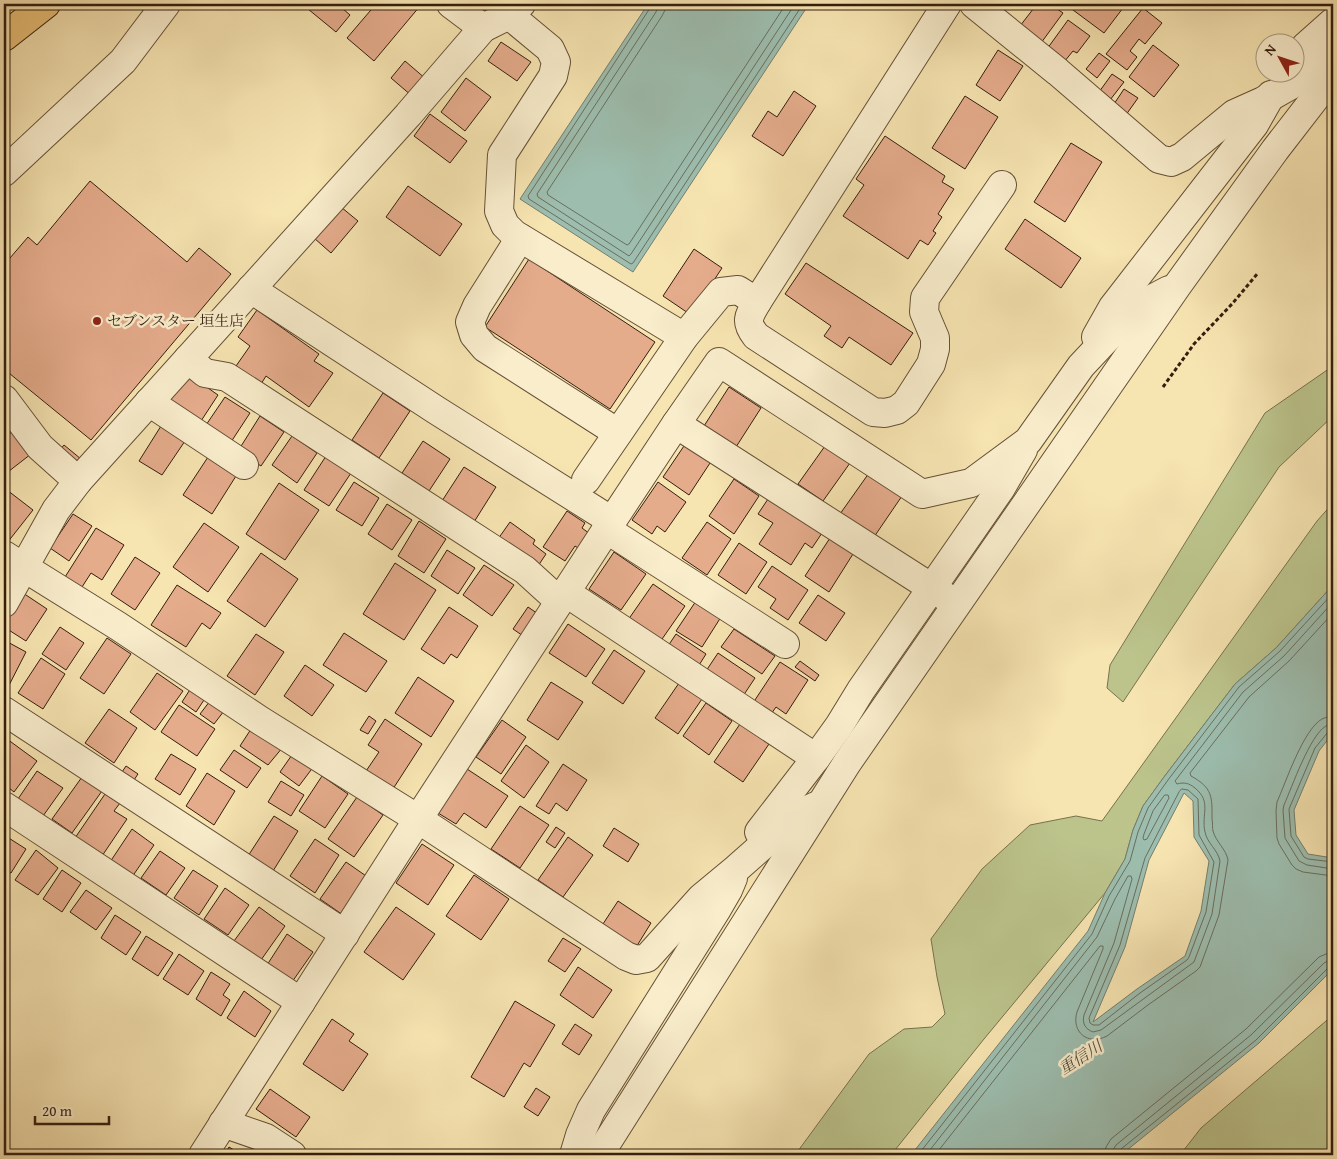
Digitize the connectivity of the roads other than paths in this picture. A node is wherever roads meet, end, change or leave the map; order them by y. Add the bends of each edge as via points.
1 (46, 4) edge
2 (166, 4) edge
3 (451, 4) edge
4 (947, 4) edge
5 (974, 4) edge
6 (515, 10) edge
7 (1333, 22) edge
8 (482, 28) junction
9 (4, 37) edge
10 (1304, 48) edge
11 (1333, 54) edge
12 (1333, 76) edge
13 (1279, 82) edge
14 (1271, 96) junction
15 (4, 172) edge
16 (1002, 185) dead end
17 (520, 238) junction
18 (1177, 286) junction
19 (251, 289) junction
20 (757, 302) junction
21 (684, 337) junction
22 (188, 359) junction
23 (1081, 366) junction
24 (4, 399) edge
25 (149, 402) junction
26 (676, 424) junction
27 (618, 433) junction
28 (1028, 441) junction
29 (244, 465) dead end
30 (586, 480) dead end
31 (78, 481) junction
32 (609, 525) junction
33 (13, 561) edge
34 (932, 587) junction
35 (562, 597) junction
36 (4, 604) edge
37 (957, 604) junction
38 (785, 644) dead end
39 (4, 711) edge
40 (816, 758) junction
41 (822, 804) junction
42 (4, 806) edge
43 (418, 819) junction
44 (736, 869) junction
45 (345, 934) junction
46 (301, 1002) junction
47 (223, 1123) junction
48 (203, 1155) edge
49 (292, 1155) edge
50 (574, 1155) edge
51 (598, 1155) edge

1 - 9 main road
2 - 15 street via 123,61
3 - 8 street
4 - 20 street
5 - 14 street via 1159,160 1170,162 1182,157 1234,114
6 - 8 street
6 - 17 street via 550,49 556,62 553,76 502,155 499,212 505,226
7 - 10 street
8 - 19 street
11 - 14 street
12 - 18 street
13 - 14 street
14 - 23 street via 1254,125 1113,307
16 - 20 street via 925,298 924,312 936,338 935,349 931,364 906,403 897,410 873,412 756,336 749,327 749,316
17 - 21 street
17 - 27 street via 477,306 470,322 474,335 485,348
18 - 23 street via 1148,300
18 - 37 street
19 - 22 street
19 - 32 street
20 - 21 street via 738,290 721,292
21 - 27 street
22 - 25 street
22 - 35 street via 205,373 227,377
23 - 28 street
24 - 31 street via 40,448
25 - 29 street
25 - 31 street
26 - 28 street via 719,362 922,494 971,483
26 - 32 street
26 - 34 street
27 - 30 street
28 - 34 street
31 - 33 street
32 - 35 street
32 - 38 street
33 - 36 street
33 - 43 street
34 - 37 street
34 - 40 street
35 - 40 street
35 - 43 street
37 - 41 street
39 - 45 street
40 - 44 street via 761,830
41 - 44 street via 797,815
41 - 51 street
42 - 46 street
43 - 44 street via 636,960 647,958 701,898
43 - 45 street
44 - 50 street via 717,909 591,1110
45 - 46 street
46 - 47 street
47 - 48 street
47 - 49 street via 266,1138

